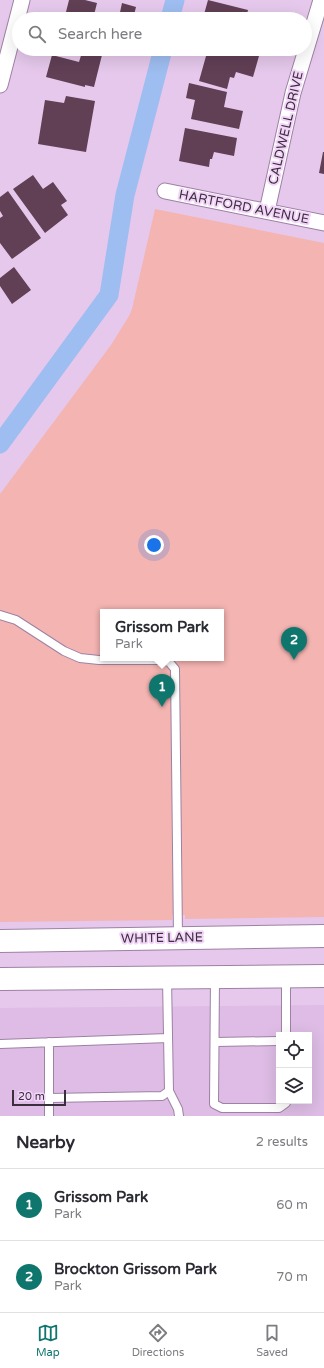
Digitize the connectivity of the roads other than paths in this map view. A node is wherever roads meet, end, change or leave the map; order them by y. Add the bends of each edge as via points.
1 (22, 0) edge
2 (321, 0) edge
3 (19, 12) edge
4 (312, 30) edge
5 (12, 39) edge
6 (304, 56) edge
7 (0, 85) edge
8 (165, 192) dead end
9 (267, 211) junction
10 (324, 223) edge
11 (0, 615) edge
12 (100, 660) edge
13 (165, 661) edge
14 (324, 936) edge
15 (178, 938) junction
16 (0, 940) edge
17 (71, 940) junction
18 (0, 950) edge
19 (286, 976) junction
20 (324, 976) edge
21 (167, 977) junction
22 (215, 977) junction
23 (0, 979) edge
24 (286, 1032) edge
25 (168, 1038) junction
26 (276, 1041) edge
27 (49, 1042) junction
28 (215, 1042) junction
29 (0, 1044) edge
30 (170, 1091) junction
31 (49, 1098) junction
32 (285, 1104) edge
33 (50, 1116) edge
34 (179, 1116) edge

1 - 3 street
2 - 4 street, CALDWELL DRIVE
5 - 7 street
6 - 9 street, CALDWELL DRIVE via 293,93
8 - 9 street, HARTFORD AVENUE
9 - 10 street, HARTFORD AVENUE
11 - 12 lane via 16,620 64,651 80,658
13 - 15 lane via 175,669
14 - 15 main road, WHITE LANE
15 - 17 main road, WHITE LANE
16 - 17 main road, WHITE LANE
17 - 18 main road
19 - 20 main road
19 - 22 main road
19 - 24 lane
21 - 22 main road
21 - 23 main road
21 - 25 lane
22 - 28 lane
25 - 27 lane
25 - 30 lane
26 - 28 lane
27 - 29 lane
27 - 31 lane
28 - 32 lane via 214,1104 222,1108 280,1108
30 - 31 lane via 162,1096
30 - 34 lane
31 - 33 lane

